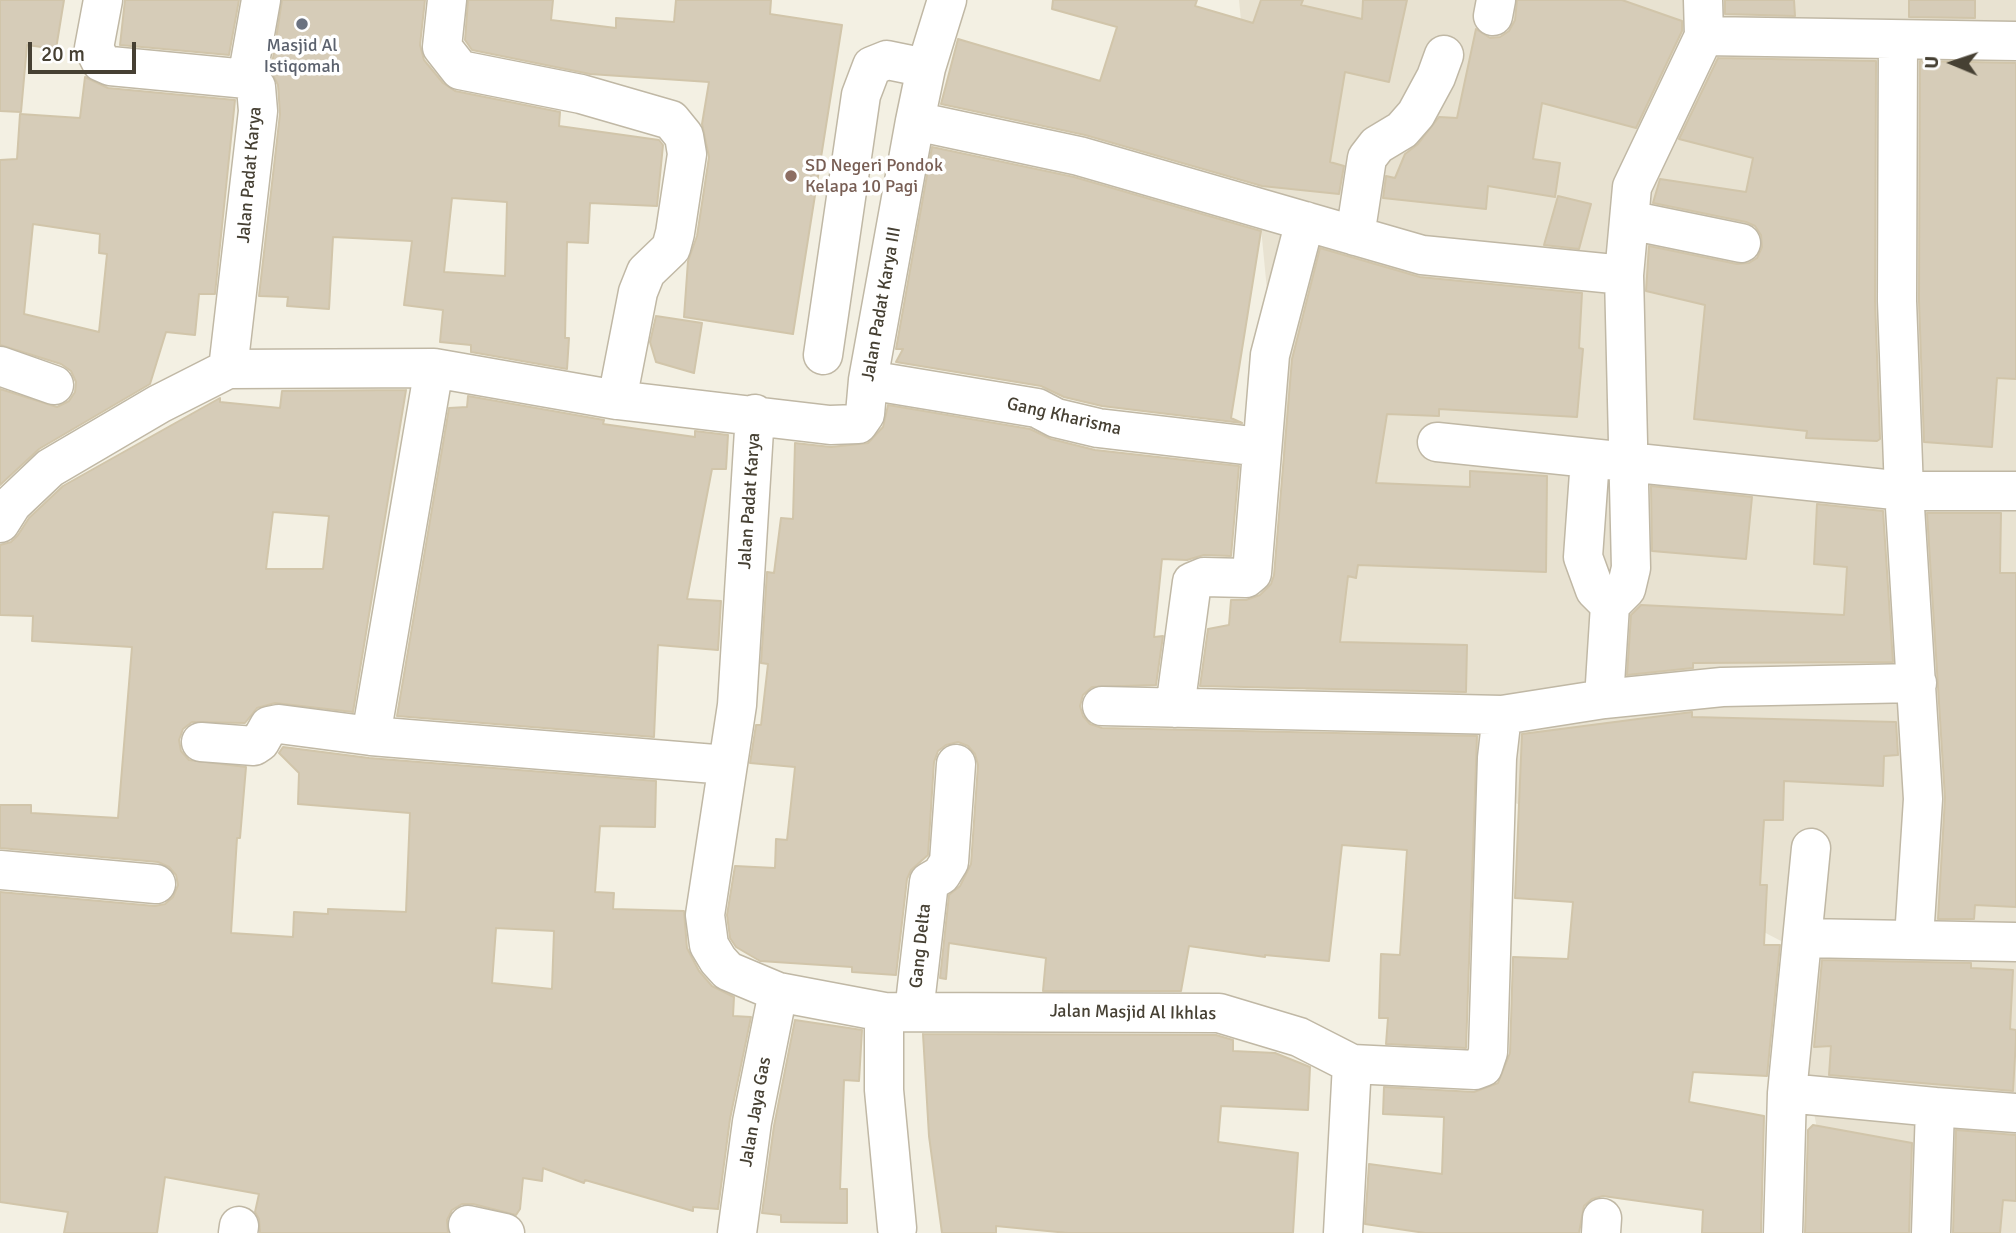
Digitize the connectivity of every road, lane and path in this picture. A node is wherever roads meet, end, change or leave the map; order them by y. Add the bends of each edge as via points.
1 (103, 0) edge
2 (261, 0) edge
3 (447, 0) edge
4 (947, 0) edge
5 (1703, 18) edge
6 (1898, 41) junction
7 (2016, 41) edge
8 (1444, 55) dead end
9 (926, 68) junction
10 (247, 79) junction
11 (915, 121) junction
12 (1629, 220) junction
13 (1305, 221) junction
14 (1355, 236) junction
15 (1741, 243) dead end
16 (1624, 275) junction
17 (823, 355) dead end
18 (0, 366) edge
19 (435, 368) junction
20 (228, 369) junction
21 (868, 380) junction
22 (54, 385) dead end
23 (617, 400) junction
24 (755, 414) junction
25 (1437, 442) dead end
26 (1261, 447) junction
27 (1590, 459) junction
28 (1628, 462) junction
29 (1903, 491) junction
30 (2016, 491) edge
31 (0, 523) edge
32 (1609, 605) junction
33 (1917, 683) junction
34 (1604, 699) junction
35 (1102, 706) dead end
36 (1174, 708) junction
37 (1502, 715) junction
38 (372, 736) junction
39 (201, 742) dead end
40 (956, 764) dead end
41 (727, 765) junction
42 (1811, 848) dead end
43 (0, 870) edge
44 (156, 884) dead end
45 (1803, 938) junction
46 (1914, 938) junction
47 (2016, 942) edge
48 (778, 992) junction
49 (899, 1012) junction
50 (1352, 1064) junction
51 (1787, 1093) junction
52 (1935, 1107) junction
53 (2016, 1114) edge
54 (468, 1225) dead end
55 (897, 1228) dead end
56 (1349, 1232) edge
57 (505, 1233) edge
58 (737, 1233) edge
59 (1783, 1233) edge
60 (1931, 1233) edge

1 - 10 street via 94,48 98,58 110,65
2 - 10 street
3 - 23 street via 442,47 460,70 594,98 671,120 684,136 687,154 676,233 671,248 646,272 638,292
4 - 9 street, Jalan Padat Karya III
5 - 6 street
5 - 12 street via 1632,187
6 - 7 street
6 - 29 street via 1897,300
8 - 14 street via 1416,114 1367,158
9 - 11 street, Jalan Padat Karya III
9 - 17 street via 887,60 872,66 861,95
10 - 20 street, Jalan Padat Karya via 256,87 258,111
11 - 13 street via 1079,156
11 - 21 street, Jalan Padat Karya III
12 - 15 street
12 - 16 street
13 - 14 street
13 - 26 street via 1270,355
14 - 16 street via 1422,255
16 - 28 street
18 - 22 street
19 - 20 street, Jalan Padat Karya
19 - 23 street, Jalan Padat Karya
19 - 38 street
20 - 31 street, Jalan Padat Karya via 50,468 12,504
21 - 24 street, Jalan Padat Karya III via 865,414 858,424 830,425
21 - 26 street, Gang Kharisma via 1037,408 1098,429
23 - 24 street, Jalan Padat Karya
24 - 41 street, Jalan Padat Karya via 737,705
25 - 27 street
26 - 36 street via 1252,573 1247,578 1204,577 1192,582
27 - 28 street
27 - 32 street via 1583,556 1595,590
28 - 29 street
28 - 32 street via 1631,568 1626,589
29 - 30 street
29 - 33 street
32 - 34 street
33 - 34 street via 1722,687
33 - 46 street via 1923,799
34 - 37 street
35 - 36 street
36 - 37 street
37 - 50 street via 1486,1061 1475,1070
38 - 39 street via 279,724 269,726 254,746
38 - 41 street
40 - 49 street, Gang Delta via 949,862 941,875 929,882
41 - 48 street, Jalan Padat Karya via 705,915 709,945 728,971
42 - 45 street
43 - 44 street
45 - 46 street
45 - 51 street
46 - 47 street
48 - 49 street, Jalan Masjid Al Ikhlas
48 - 58 street, Jalan Jaya Gas via 752,1122
49 - 50 street, Jalan Masjid Al Ikhlas via 1219,1013 1299,1037
49 - 55 street, Gang Delta via 884,1090
50 - 56 street
51 - 52 street
51 - 59 street
52 - 53 street
52 - 60 street
54 - 57 street

